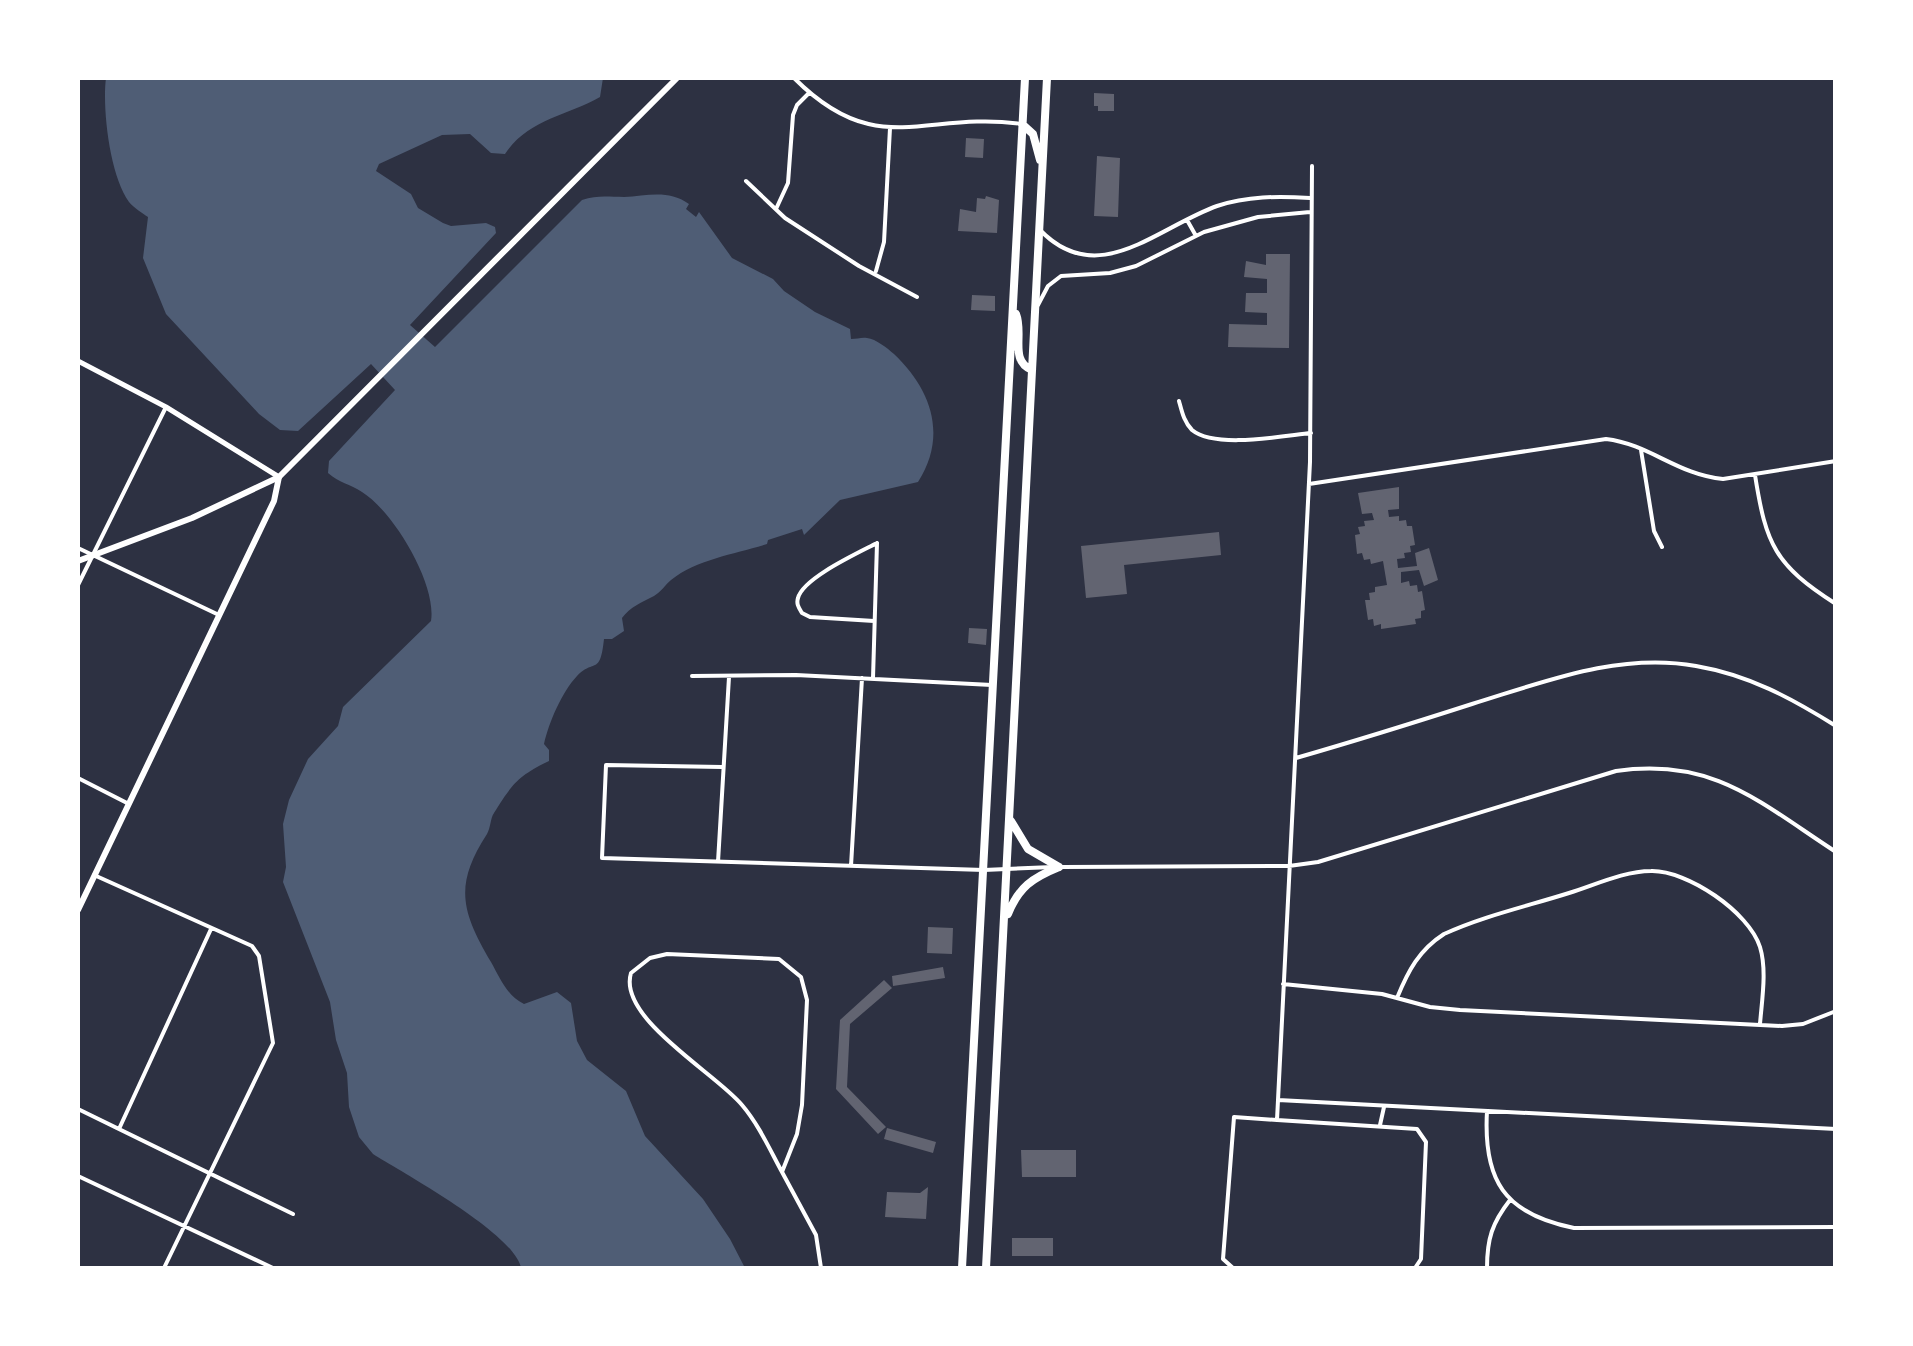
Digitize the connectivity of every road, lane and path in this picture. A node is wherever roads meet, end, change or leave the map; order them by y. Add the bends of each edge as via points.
1 (677, 78) edge
2 (794, 78) edge
3 (1025, 78) edge
4 (1047, 78) edge
5 (809, 92) junction
6 (1022, 124) junction
7 (890, 128) junction
8 (1312, 166) dead end
9 (1042, 170) junction
10 (746, 181) dead end
11 (1310, 198) junction
12 (776, 210) junction
13 (1310, 212) junction
14 (1187, 220) junction
15 (1040, 230) junction
16 (1196, 236) junction
17 (875, 273) junction
18 (917, 297) dead end
19 (1014, 310) junction
20 (1034, 314) junction
21 (78, 361) edge
22 (1032, 370) junction
23 (1179, 401) dead end
24 (166, 407) junction
25 (1311, 434) junction
26 (1640, 448) junction
27 (1836, 461) edge
28 (1755, 474) junction
29 (279, 477) junction
30 (1309, 484) junction
31 (1662, 547) dead end
32 (78, 548) edge
33 (92, 555) junction
34 (78, 561) edge
35 (78, 585) edge
36 (1836, 604) edge
37 (220, 616) junction
38 (874, 621) junction
39 (692, 676) dead end
40 (729, 676) junction
41 (862, 678) junction
42 (873, 679) junction
43 (994, 685) junction
44 (1836, 726) edge
45 (1296, 758) junction
46 (722, 767) junction
47 (78, 778) edge
48 (129, 804) junction
49 (1010, 817) junction
50 (1836, 852) edge
51 (718, 862) junction
52 (851, 866) junction
53 (1289, 866) junction
54 (1059, 867) junction
55 (1007, 869) junction
56 (984, 870) junction
57 (94, 876) junction
58 (78, 910) edge
59 (1004, 923) junction
60 (212, 928) junction
61 (1284, 984) junction
62 (1397, 998) junction
63 (1836, 1011) edge
64 (1760, 1025) junction
65 (1278, 1100) junction
66 (1384, 1108) junction
67 (78, 1110) edge
68 (1486, 1111) junction
69 (1277, 1120) junction
70 (1380, 1125) junction
71 (119, 1129) junction
72 (1836, 1129) edge
73 (782, 1172) junction
74 (211, 1175) junction
75 (78, 1176) edge
76 (1510, 1200) junction
77 (293, 1214) dead end
78 (1836, 1227) edge
79 (185, 1228) junction
80 (164, 1268) edge
81 (273, 1268) edge
82 (821, 1268) edge
83 (962, 1268) edge
84 (986, 1268) edge
85 (1233, 1268) edge
86 (1414, 1268) edge
87 (1487, 1268) edge

1 - 29 main road
2 - 5 street
3 - 6 highway
4 - 9 highway
5 - 7 street via 848,120
5 - 12 street via 795,110 788,183
6 - 7 street
6 - 9 highway via 1033,134
6 - 19 highway
7 - 17 street via 884,242
8 - 11 street
9 - 15 highway
10 - 12 street
11 - 13 street
11 - 14 street via 1256,198
12 - 17 street
13 - 16 street via 1258,217
13 - 25 street
14 - 15 street via 1124,251 1091,256 1064,252
14 - 16 street
15 - 20 highway
16 - 20 street via 1136,266 1061,276
17 - 18 street
19 - 22 highway via 1018,358
19 - 43 highway
20 - 22 highway
21 - 24 street
22 - 49 highway
23 - 25 street via 1191,428 1211,438
24 - 29 street
24 - 33 street
25 - 30 street
26 - 28 street via 1705,478
26 - 30 street via 1619,440 1578,441
26 - 31 street
27 - 28 street
28 - 36 street via 1763,522 1781,560
29 - 33 main road
29 - 37 main road
30 - 45 street
32 - 33 street
33 - 34 main road
33 - 35 street
33 - 37 street
37 - 48 main road
38 - 38 street via 810,617 798,596 815,578 877,542
38 - 42 street
39 - 40 street
40 - 41 street
40 - 46 street
41 - 42 street
41 - 52 street
42 - 43 street
43 - 56 highway
44 - 45 street via 1752,680 1697,666 1626,663
45 - 53 street
46 - 51 street
46 - 51 street via 606,765 602,858
47 - 48 street
48 - 57 main road
49 - 54 highway via 1020,841
49 - 55 highway
50 - 53 street via 1731,785 1658,767 1616,771
51 - 52 street
52 - 56 street
53 - 54 street
53 - 61 street
54 - 55 street
54 - 59 highway via 1026,883
55 - 56 street
55 - 59 highway
56 - 83 highway
57 - 58 main road
57 - 60 street
59 - 84 highway
60 - 71 street
60 - 74 street via 258,952 274,1043
61 - 62 street
61 - 65 street
62 - 64 street via 1460,1010
62 - 64 street via 1413,963 1444,934 1627,875 1662,871 1692,882 1750,926 1763,965
63 - 64 street via 1796,1026
65 - 66 street
65 - 69 street
66 - 68 street
66 - 70 street
67 - 71 street
68 - 72 street
68 - 76 street via 1488,1164
69 - 70 street
69 - 85 street via 1234,1117 1222,1259
70 - 86 street via 1417,1128 1426,1142 1421,1260
71 - 74 street
73 - 73 street via 740,1103 668,1041 634,1000 629,980 644,961 667,954 770,958 788,963 801,977 807,1000 802,1105
73 - 82 street via 816,1235
74 - 77 street
74 - 79 street
75 - 79 street
76 - 78 street via 1545,1222 1574,1228
76 - 87 street via 1488,1238
79 - 80 street
79 - 81 street

